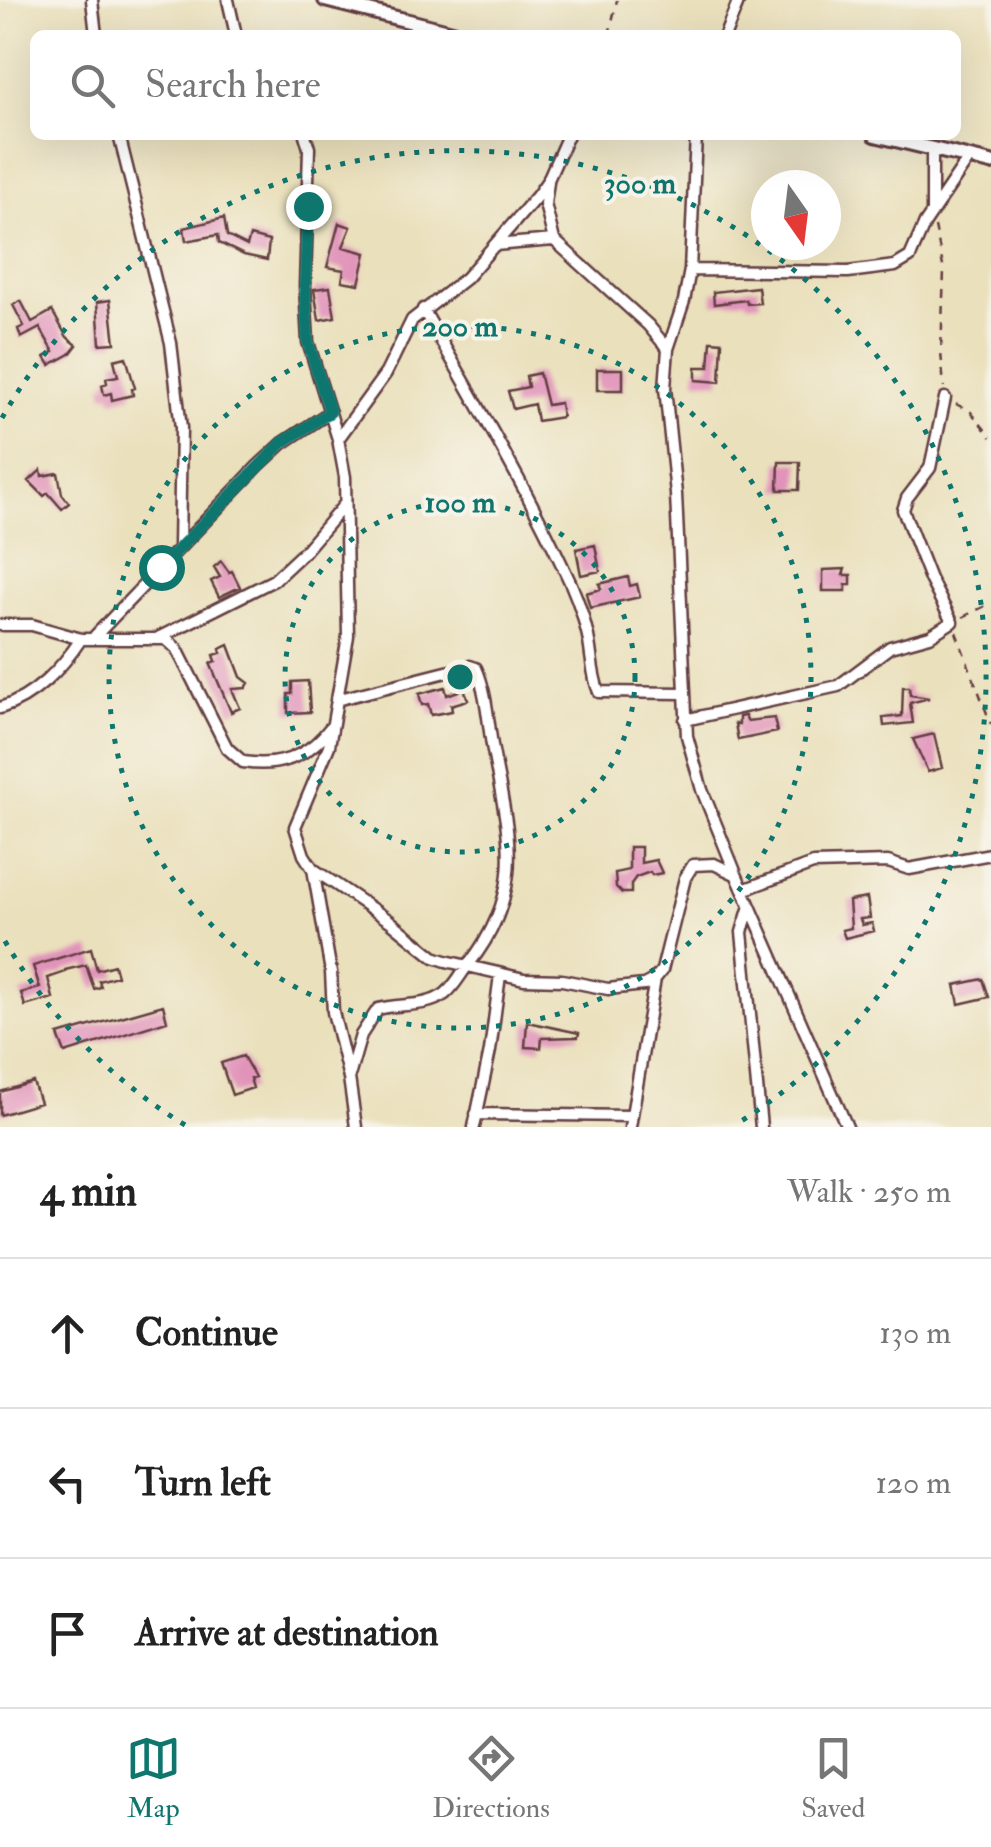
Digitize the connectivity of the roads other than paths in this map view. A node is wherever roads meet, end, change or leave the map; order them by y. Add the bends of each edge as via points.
1 (92, 0) edge
2 (228, 0) edge
3 (325, 0) edge
4 (739, 0) edge
5 (354, 4) edge
6 (95, 30) edge
7 (235, 30) edge
8 (446, 30) edge
9 (728, 30) edge
10 (120, 140) edge
11 (307, 140) edge
12 (566, 140) edge
13 (696, 140) edge
14 (895, 140) edge
15 (932, 149) junction
16 (969, 158) junction
17 (991, 163) edge
18 (548, 180) junction
19 (930, 215) junction
20 (554, 240) junction
21 (495, 245) junction
22 (690, 270) junction
23 (423, 309) junction
24 (668, 349) junction
25 (945, 398) road end
26 (330, 412) junction
27 (338, 439) junction
28 (344, 504) junction
29 (179, 547) junction
30 (0, 624) edge
31 (94, 637) junction
32 (81, 638) junction
33 (158, 638) junction
34 (683, 693) junction
35 (336, 700) junction
36 (0, 708) edge
37 (685, 720) junction
38 (331, 728) junction
39 (991, 854) edge
40 (312, 870) junction
41 (736, 874) junction
42 (744, 890) junction
43 (750, 906) junction
44 (467, 966) junction
45 (500, 975) junction
46 (655, 979) junction
47 (350, 1078) junction
48 (476, 1114) junction
49 (631, 1122) edge
50 (356, 1127) edge
51 (474, 1127) edge
52 (761, 1127) edge
53 (848, 1127) edge

1 - 6 street
2 - 7 street
3 - 5 street
4 - 9 street
5 - 8 street
10 - 29 street via 171,343 181,428
11 - 26 street via 308,342
12 - 18 street
13 - 22 street
14 - 15 street
15 - 16 street
15 - 19 street
16 - 17 street
16 - 19 street
18 - 20 street
18 - 21 street
19 - 22 street via 910,258 895,266 848,272
20 - 21 street
20 - 24 street
21 - 23 street via 452,290
22 - 24 street
23 - 27 street
23 - 34 street via 563,567 586,626 600,692
24 - 34 street
25 - 37 street via 930,468 903,510 952,622 890,647 838,686
26 - 27 street
26 - 29 street via 282,443
27 - 28 street
28 - 33 street via 274,580
28 - 35 street via 348,636
29 - 31 street
30 - 32 street
31 - 32 street
31 - 33 street
32 - 36 street via 34,690
33 - 38 street via 177,649 227,748 243,762 302,756
34 - 37 street
35 - 38 street
35 - 44 street via 476,668 510,844 494,930
37 - 41 street via 695,770
38 - 40 street via 324,762 295,822
39 - 42 street via 909,868 888,862 813,864
40 - 44 street via 434,957
40 - 47 street
41 - 42 street
41 - 46 street via 714,864 694,865
42 - 43 street
43 - 52 street via 742,932
43 - 53 street
44 - 45 street
44 - 47 street via 443,996 375,1012
45 - 46 street via 608,989
45 - 48 street
46 - 49 street
47 - 50 street
48 - 49 street
48 - 51 street

